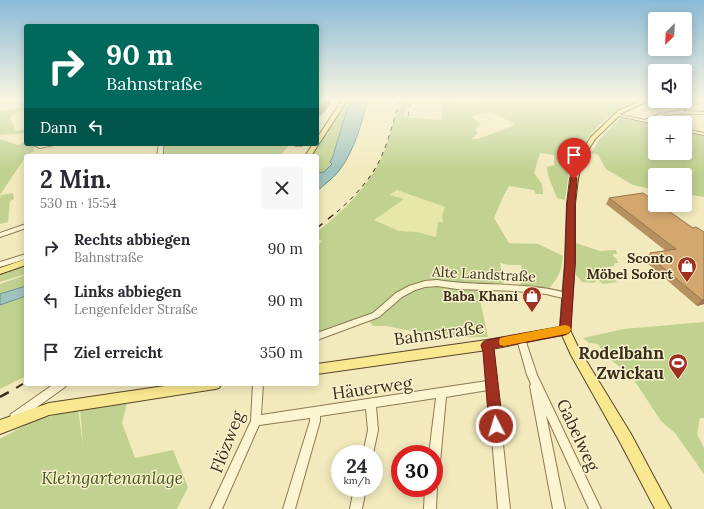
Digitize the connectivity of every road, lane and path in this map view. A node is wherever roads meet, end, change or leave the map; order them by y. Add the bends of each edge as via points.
1 (330, 123) edge
2 (609, 123) edge
3 (692, 132) edge
4 (703, 134) edge
5 (319, 139) edge
6 (24, 227) edge
7 (0, 235) edge
8 (24, 257) edge
9 (24, 263) edge
10 (0, 265) edge
11 (0, 271) edge
12 (567, 296) junction
13 (565, 330) junction
14 (319, 336) edge
15 (521, 339) junction
16 (487, 345) junction
17 (319, 369) edge
18 (532, 375) junction
19 (492, 385) junction
20 (59, 386) edge
21 (202, 386) edge
22 (258, 386) edge
23 (441, 393) junction
24 (371, 404) junction
25 (314, 412) junction
26 (256, 421) junction
27 (2, 426) edge
28 (370, 445) edge
29 (436, 445) edge
30 (358, 497) edge
31 (431, 497) edge
32 (216, 509) edge
33 (289, 509) edge
34 (356, 509) edge
35 (430, 509) edge
36 (504, 509) edge
37 (559, 509) edge
38 (595, 509) edge
39 (663, 509) edge

1 - 5 main road
2 - 12 main road via 593,138 579,160 574,179
3 - 4 street
6 - 7 street
8 - 10 street
9 - 11 main road
12 - 13 main road
12 - 14 street, Alte Landstraße via 516,288 425,284 399,295 376,315
13 - 15 main road, Bahnstraße
13 - 39 main road
15 - 16 main road, Bahnstraße
15 - 18 street, Gabelweg
16 - 17 main road, Bahnstraße
16 - 19 street
18 - 37 street, Gabelweg
18 - 38 street, Gabelweg
19 - 23 street, Häuerweg
19 - 36 street
20 - 27 street
21 - 27 main road via 49,409
22 - 26 street, Flözweg
23 - 24 street, Häuerweg
23 - 29 street
24 - 25 street, Häuerweg
24 - 28 street via 373,430
25 - 26 street, Häuerweg
25 - 33 street via 315,421
26 - 32 street, Flözweg
30 - 34 street
31 - 35 street

